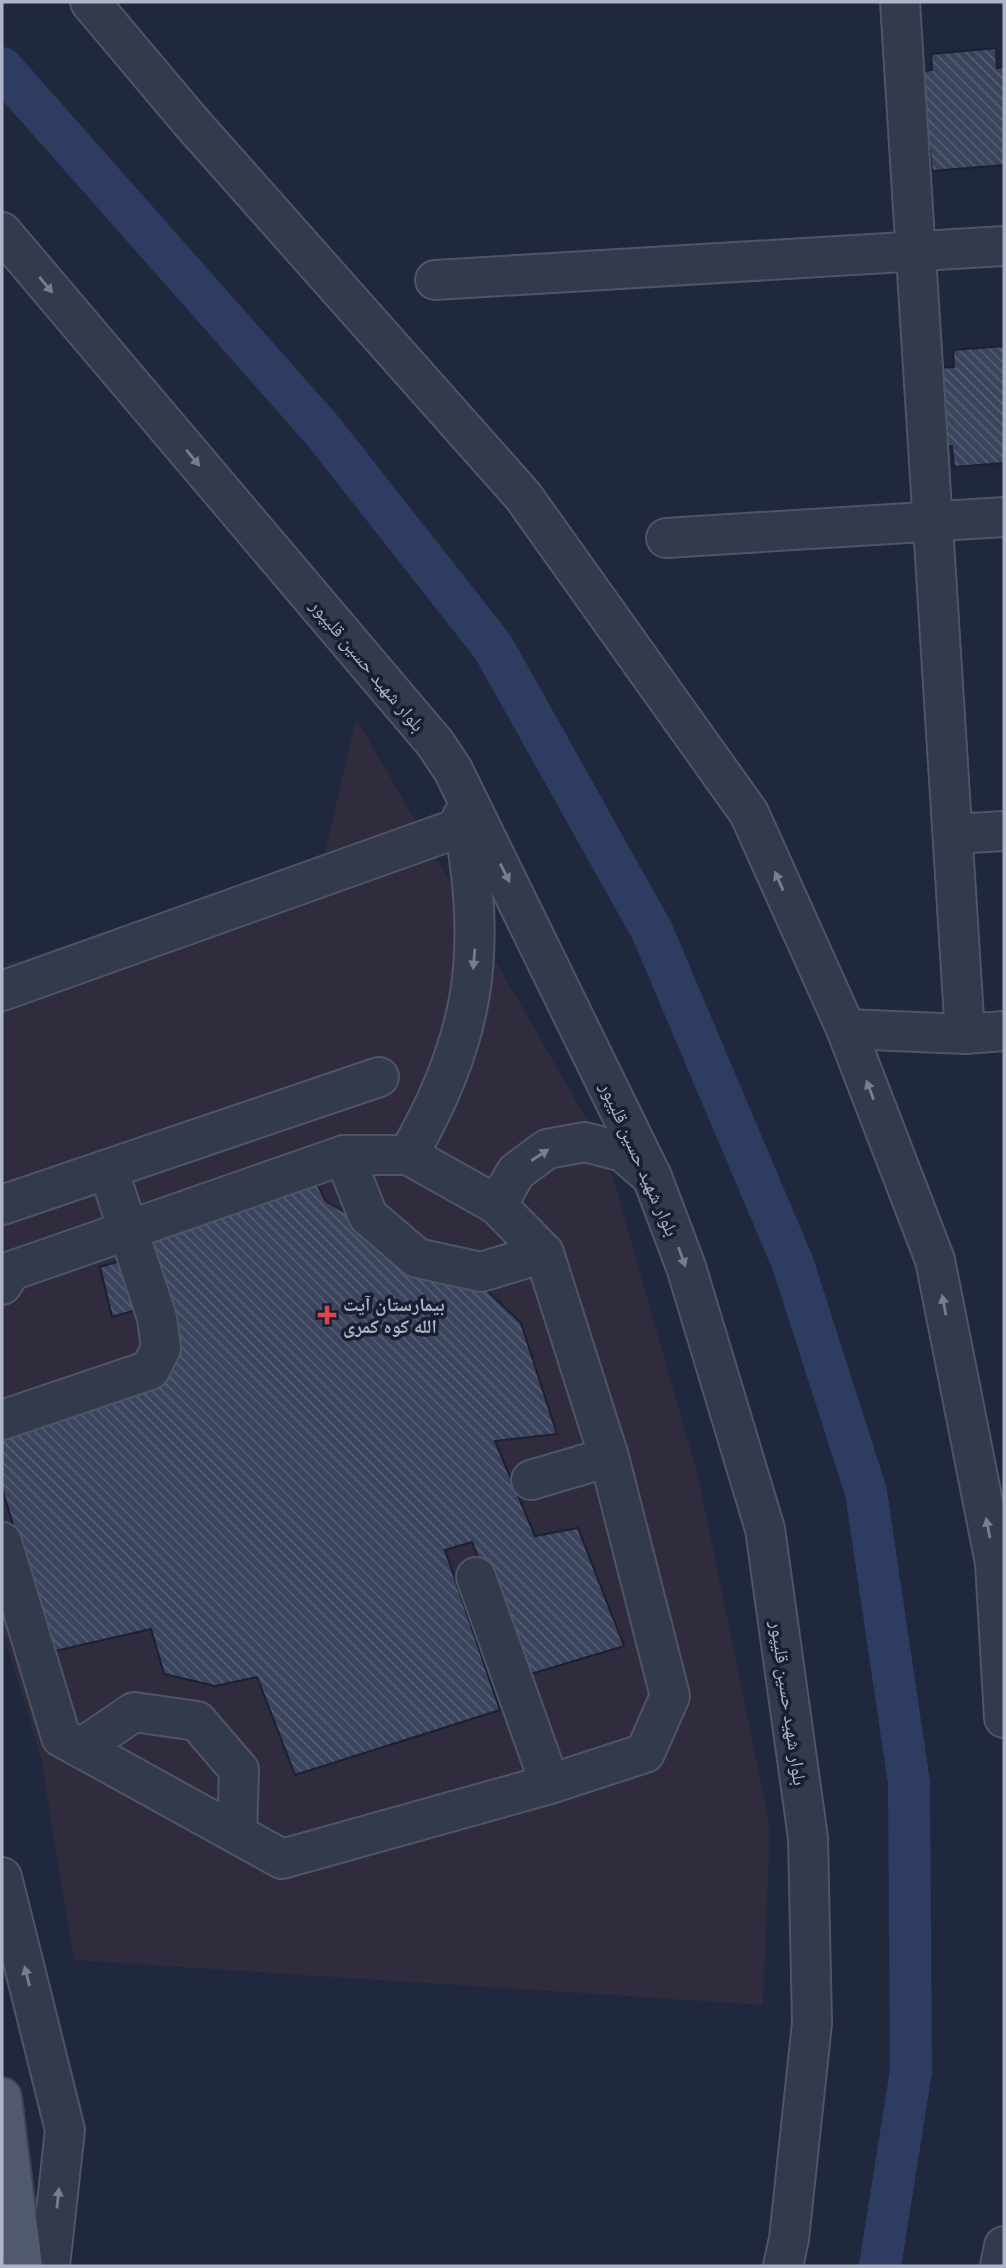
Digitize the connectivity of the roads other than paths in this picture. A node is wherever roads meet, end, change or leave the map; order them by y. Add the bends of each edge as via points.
1 (90, 2) edge
2 (900, 2) edge
3 (2, 232) edge
4 (1004, 246) edge
5 (916, 251) junction
6 (435, 280) dead end
7 (1004, 517) edge
8 (933, 522) junction
9 (666, 538) dead end
10 (453, 770) junction
11 (464, 826) junction
12 (1004, 831) edge
13 (953, 834) junction
14 (2, 991) edge
15 (846, 1029) junction
16 (1004, 1031) edge
17 (965, 1034) junction
18 (379, 1077) dead end
19 (344, 1155) junction
20 (408, 1155) junction
21 (108, 1169) junction
22 (652, 1177) junction
23 (2, 1205) edge
24 (497, 1205) junction
25 (129, 1230) junction
26 (544, 1253) junction
27 (2, 1285) edge
28 (2, 1420) edge
29 (609, 1457) junction
30 (531, 1480) dead end
31 (2, 1542) edge
32 (476, 1577) dead end
33 (1004, 1718) edge
34 (81, 1748) junction
35 (550, 1784) junction
36 (237, 1834) junction
37 (2, 1877) edge
38 (2, 2097) edge
39 (1004, 2246) edge
40 (23, 2266) edge
41 (50, 2266) edge
42 (783, 2266) edge
43 (1000, 2266) edge

15 -> 1 street via 749,813 523,496
2 - 5 street
3 -> 10 street, بلوار شهید حسین قلیپور via 435,743
4 - 5 street
5 - 6 street
5 - 8 street
7 - 8 street
8 - 9 street
8 - 13 street
10 - 11 street
10 -> 22 street, بلوار شهید حسین قلیپور
11 - 14 street
11 -> 20 street via 474,882 471,996 445,1084
12 - 13 street
13 - 17 street
15 - 17 street
33 -> 15 street via 995,1563 935,1259
16 - 17 street
18 - 21 street
19 - 20 street
19 - 25 street
19 - 26 street via 368,1216 417,1258 481,1272
20 - 24 street
21 - 23 street
21 - 25 street
24 -> 22 street via 516,1172 547,1149 585,1142 623,1152
22 -> 42 street, بلوار شهید حسین قلیپور via 686,1267 765,1529 808,1838 812,2023
24 - 26 street
25 - 27 street via 11,1271
25 - 28 street via 157,1318 160,1348 150,1370
26 - 29 street
29 - 30 street
29 - 35 street via 670,1696 645,1753
31 - 34 street via 61,1737
32 - 35 street
34 - 36 street
34 - 36 street via 134,1712 197,1721 239,1770
35 - 36 street via 282,1859
41 -> 37 street via 65,2130
38 - 40 main road
39 - 43 street

